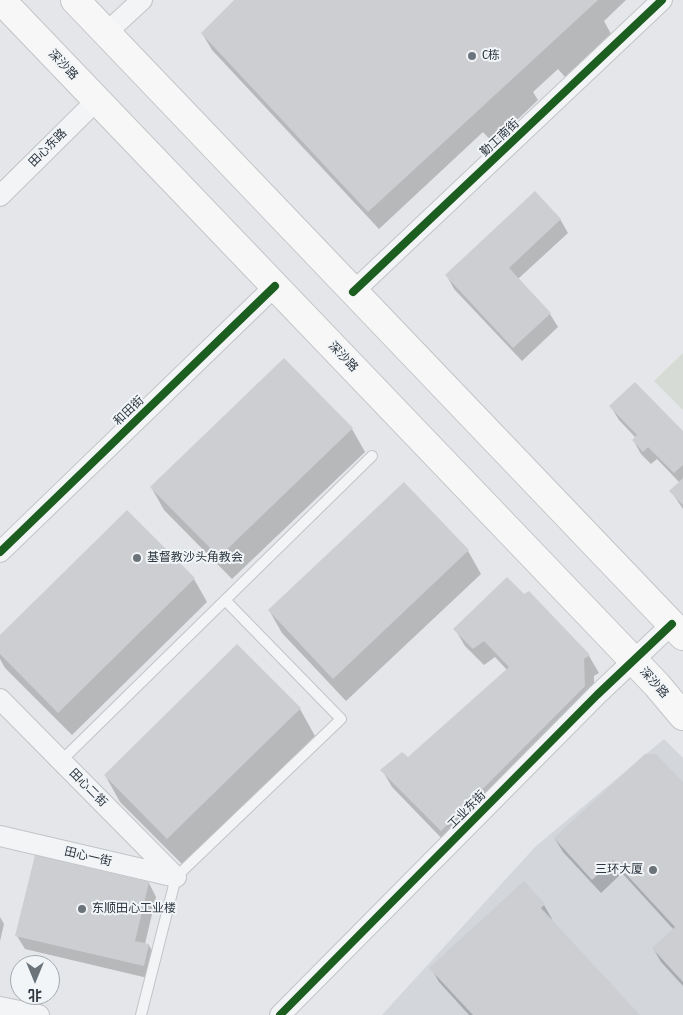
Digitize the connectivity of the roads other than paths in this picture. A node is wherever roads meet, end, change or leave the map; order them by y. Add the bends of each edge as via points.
1 (1, 0) edge
2 (75, 0) edge
3 (142, 0) edge
4 (662, 0) edge
5 (106, 33) junction
6 (97, 100) junction
7 (0, 196) edge
8 (275, 286) junction
9 (353, 292) junction
10 (372, 456) dead end
11 (0, 552) edge
12 (225, 600) junction
13 (678, 630) edge
14 (634, 660) junction
15 (0, 699) edge
16 (683, 716) edge
17 (61, 761) junction
18 (0, 836) edge
19 (176, 877) junction
20 (0, 1007) edge
21 (39, 1015) edge
22 (141, 1015) edge
23 (280, 1015) edge

1 - 6 main road, 深沙路
2 - 5 main road
3 - 5 street
4 - 9 street, 勤工南街
5 - 9 main road
6 - 7 street, 田心东路
6 - 8 main road, 深沙路
8 - 11 street, 和田街
8 - 14 main road, 深沙路
9 - 13 main road
10 - 12 lane
12 - 17 lane
12 - 19 lane via 341,719
13 - 14 street, 工业东街
14 - 16 main road, 深沙路
14 - 23 street, 工业东街
15 - 17 street, 田心二街
17 - 19 street, 田心二街
18 - 19 street, 田心一街
19 - 22 lane
20 - 21 street

